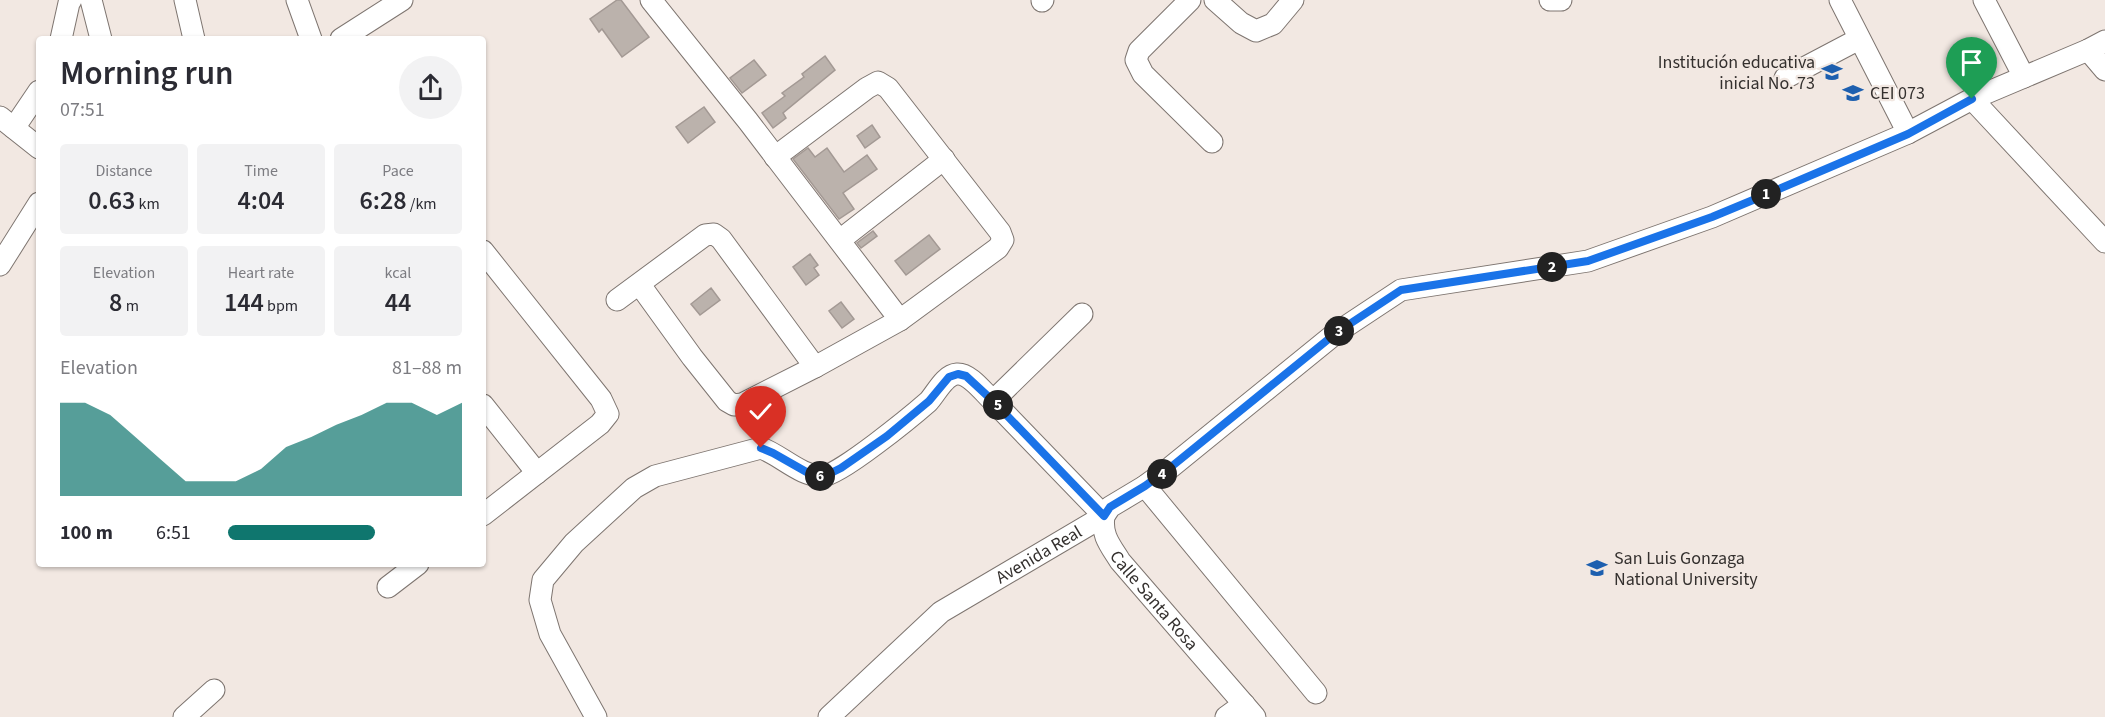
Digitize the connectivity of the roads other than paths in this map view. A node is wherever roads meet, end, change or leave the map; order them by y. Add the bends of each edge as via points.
1 (71, 0) edge
2 (91, 0) edge
3 (185, 0) edge
4 (297, 0) edge
5 (402, 0) edge
6 (651, 0) edge
7 (1190, 0) edge
8 (1215, 0) edge
9 (1293, 0) edge
10 (1550, 0) edge
11 (1561, 0) edge
12 (1840, 0) edge
13 (1984, 0) edge
14 (62, 36) edge
15 (100, 36) edge
16 (194, 36) edge
17 (310, 36) edge
18 (346, 36) edge
19 (1859, 39) junction
20 (2096, 46) edge
21 (2105, 70) edge
22 (2024, 77) junction
23 (1785, 78) dead end
24 (36, 94) edge
25 (1972, 99) junction
26 (7, 123) edge
27 (1908, 134) junction
28 (1212, 142) dead end
29 (36, 146) edge
30 (776, 157) junction
31 (944, 159) junction
32 (36, 206) edge
33 (6, 240) edge
34 (840, 240) junction
35 (2105, 242) edge
36 (486, 255) edge
37 (0, 265) edge
38 (640, 285) junction
39 (617, 300) dead end
40 (1082, 314) dead end
41 (900, 320) junction
42 (815, 367) junction
43 (993, 401) junction
44 (486, 409) edge
45 (537, 473) junction
46 (1145, 486) junction
47 (486, 513) edge
48 (1104, 516) junction
49 (414, 567) edge
50 (388, 587) dead end
51 (214, 690) dead end
52 (1316, 693) dead end
53 (1249, 711) edge
54 (184, 717) edge
55 (596, 717) edge
56 (829, 717) edge
57 (1226, 717) edge

1 - 14 street
2 - 15 street
3 - 16 street
4 - 17 street
5 - 18 street
6 - 30 street
7 - 28 street via 1139,51 1136,60 1143,74
8 - 9 street via 1256,32 1273,24
10 - 11 street
12 - 19 street
13 - 22 street
19 - 23 street
19 - 27 street
20 - 21 street
20 - 22 street, Avenida Real
22 - 25 street, Avenida Real
24 - 26 street
25 - 27 street, Avenida Real
25 - 35 street
26 - 29 street
27 - 46 street, Avenida Real via 1712,217 1588,261 1401,290 1336,333
30 - 31 street via 878,82 888,88
30 - 34 street
31 - 34 street
31 - 41 street via 1003,240 998,248
32 - 33 street
33 - 37 street
34 - 41 street
36 - 45 street via 601,399 608,414
38 - 39 street
38 - 42 street via 692,357 734,405
38 - 42 street via 705,235 714,234
40 - 43 street
41 - 42 street
43 - 48 street
43 - 55 street via 966,376 958,374 949,377 929,401 887,436 825,476 810,474 761,448 655,476 634,488 568,550 543,580 540,600 550,634
44 - 45 street
45 - 47 street
46 - 48 street, Avenida Real via 1110,507
46 - 52 street
48 - 53 street, Calle Santa Rosa via 1104,537 1120,561
48 - 56 street, Avenida Real via 941,612
49 - 50 street
51 - 54 street
53 - 57 street

